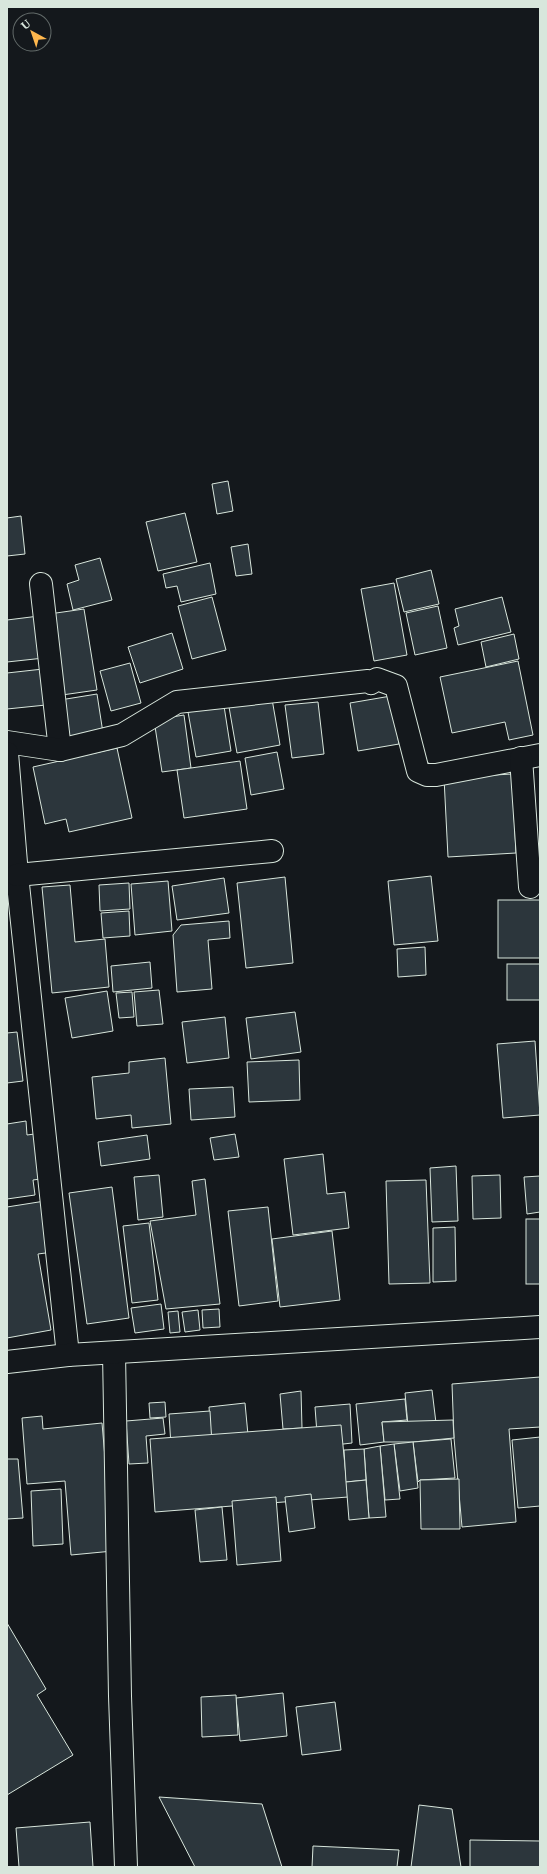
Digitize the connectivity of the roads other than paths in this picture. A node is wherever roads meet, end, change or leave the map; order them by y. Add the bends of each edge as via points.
1 (41, 584) dead end
2 (7, 742) edge
3 (60, 750) junction
4 (7, 753) edge
5 (530, 756) edge
6 (272, 851) dead end
7 (17, 875) junction
8 (530, 887) dead end
9 (540, 1327) edge
10 (114, 1353) junction
11 (68, 1355) junction
12 (7, 1362) edge
13 (126, 1867) edge

1 - 3 main road
2 - 3 main road
3 - 5 main road via 122,735 177,702 368,681 371,683 377,679 396,686 418,771 436,775
4 - 7 main road
5 - 8 main road
6 - 7 main road
7 - 11 main road
9 - 10 main road
10 - 11 main road
10 - 13 main road via 119,1688
11 - 12 main road

